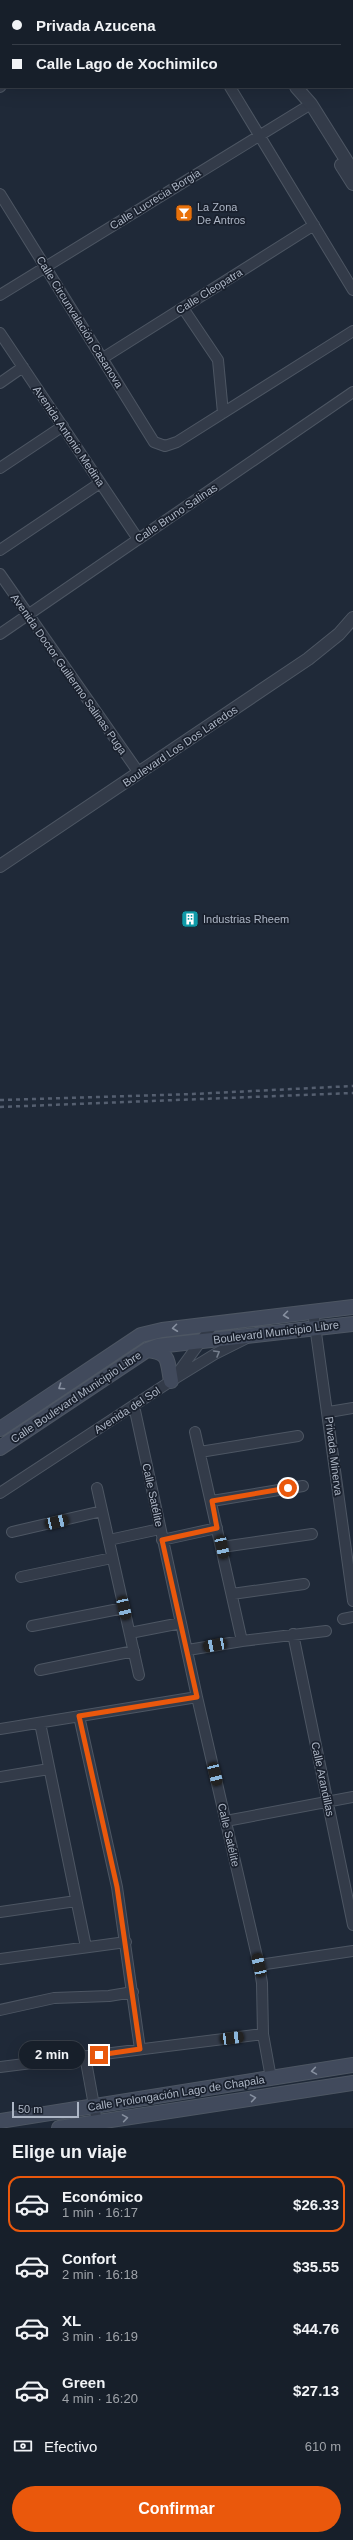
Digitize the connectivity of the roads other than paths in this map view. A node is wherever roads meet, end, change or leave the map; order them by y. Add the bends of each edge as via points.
1 (231, 88) edge
2 (304, 99) edge
3 (259, 135) junction
4 (353, 171) edge
5 (353, 184) edge
6 (0, 194) edge
7 (314, 225) junction
8 (45, 267) junction
9 (353, 290) edge
10 (0, 295) edge
11 (183, 308) junction
12 (353, 331) edge
13 (0, 333) edge
14 (104, 358) junction
15 (23, 367) junction
16 (0, 383) edge
17 (353, 392) edge
18 (223, 413) junction
19 (62, 426) junction
20 (0, 468) edge
21 (100, 483) junction
22 (138, 539) junction
23 (0, 550) edge
24 (0, 574) edge
25 (29, 615) junction
26 (353, 618) edge
27 (0, 634) edge
28 (139, 773) junction
29 (0, 866) edge
30 (353, 1307) edge
31 (313, 1311) junction
32 (214, 1323) junction
33 (353, 1324) edge
34 (316, 1328) junction
35 (258, 1335) junction
36 (200, 1341) junction
37 (147, 1350) junction
38 (171, 1381) junction
39 (134, 1406) junction
40 (353, 1408) edge
41 (328, 1412) junction
42 (0, 1429) edge
43 (195, 1432) dead end
44 (298, 1436) dead end
45 (0, 1448) edge
46 (200, 1452) junction
47 (303, 1486) dead end
48 (97, 1488) dead end
49 (0, 1493) edge
50 (212, 1501) junction
51 (102, 1511) junction
52 (217, 1528) junction
53 (160, 1529) junction
54 (12, 1532) dead end
55 (312, 1534) dead end
56 (349, 1536) edge
57 (109, 1540) junction
58 (162, 1540) junction
59 (222, 1547) junction
60 (112, 1558) junction
61 (21, 1577) dead end
62 (304, 1584) dead end
63 (232, 1594) junction
64 (353, 1601) edge
65 (124, 1608) junction
66 (353, 1617) edge
67 (342, 1619) dead end
68 (181, 1623) junction
69 (32, 1626) dead end
70 (326, 1631) dead end
71 (130, 1634) junction
72 (293, 1634) junction
73 (242, 1640) junction
74 (188, 1650) junction
75 (134, 1652) junction
76 (40, 1670) dead end
77 (138, 1675) dead end
78 (197, 1697) junction
79 (79, 1716) junction
80 (40, 1723) junction
81 (0, 1729) edge
82 (49, 1769) junction
83 (0, 1777) edge
84 (353, 1798) edge
85 (328, 1802) junction
86 (226, 1821) junction
87 (76, 1901) junction
88 (0, 1912) edge
89 (353, 1924) edge
90 (126, 1942) junction
91 (86, 1947) junction
92 (353, 1951) edge
93 (0, 1960) edge
94 (259, 1965) junction
95 (133, 1992) junction
96 (0, 2010) edge
97 (263, 2034) junction
98 (140, 2049) junction
99 (85, 2056) junction
100 (353, 2065) edge
101 (0, 2067) edge
102 (271, 2078) junction
103 (353, 2083) edge
104 (94, 2105) junction
105 (0, 2121) edge
106 (97, 2122) junction
107 (59, 2128) edge

1 - 3 street
2 - 3 street, Calle Lucrecia Borgia
2 - 4 street
2 - 5 street
3 - 7 street
3 - 8 street, Calle Lucrecia Borgia
6 - 8 street, Calle Circunvalación Casanova
7 - 9 street
7 - 11 street, Calle Cleopatra
8 - 10 street, Calle Lucrecia Borgia
8 - 14 street, Calle Circunvalación Casanova
11 - 14 street, Calle Cleopatra
11 - 18 street via 218,360
12 - 18 street
13 - 15 street, Avenida Antonio Medina
14 - 18 street, Calle Circunvalación Casanova via 154,442 165,446 177,442
15 - 16 street
15 - 19 street, Avenida Antonio Medina
17 - 22 street, Calle Bruno Salinas
19 - 20 street
19 - 21 street, Avenida Antonio Medina
21 - 22 street, Avenida Antonio Medina
21 - 23 street
22 - 25 street, Calle Bruno Salinas
24 - 25 street, Avenida Doctor Guillermo Salinas Puga
25 - 27 street, Calle Bruno Salinas
25 - 28 street, Avenida Doctor Guillermo Salinas Puga
26 - 28 street, Boulevard Los Dos Laredos via 339,634 308,659
28 - 29 street, Boulevard Los Dos Laredos
30 - 31 main road, Boulevard Municipio Libre
31 -> 32 main road, Boulevard Municipio Libre
31 - 34 street, Privada Minerva
32 - 36 street
32 -> 42 main road, Calle Boulevard Municipio Libre via 141,1335
33 - 34 main road, Boulevard Municipio Libre
34 - 35 main road, Boulevard Municipio Libre
34 - 41 street, Privada Minerva
35 - 36 main road, Boulevard Municipio Libre
38 -> 35 street, Avenida del Sol via 225,1348
36 - 37 main road, Calle Boulevard Municipio Libre via 158,1346
36 - 38 street via 192,1356
37 - 38 main road via 162,1352 166,1356
37 - 45 main road, Calle Boulevard Municipio Libre
38 - 39 street, Avenida del Sol
39 - 49 street, Avenida del Sol
39 - 53 street, Calle Satélite
40 - 41 street
41 - 56 street, Privada Minerva
43 - 46 street
44 - 46 street
46 - 50 street
47 - 50 street
48 - 51 street
50 - 52 street
51 - 54 street
51 - 57 street
52 - 58 street
52 - 59 street
53 - 57 street
53 - 58 street, Calle Satélite
55 - 59 street
56 - 64 street, Privada Minerva
57 - 60 street
58 - 68 street, Calle Satélite
59 - 63 street
60 - 61 street
60 - 65 street
62 - 63 street
63 - 73 street
65 - 69 street
65 - 71 street
66 - 67 street
68 - 71 street
68 - 74 street, Calle Satélite
70 - 72 street
71 - 75 street
72 - 73 street
72 - 85 street, Calle Arandillas
73 - 74 street
74 - 78 street, Calle Satélite
75 - 76 street
75 - 77 street
78 - 79 street
78 - 86 street, Calle Satélite
79 - 80 street
79 - 90 street via 117,1887
80 - 81 street
80 - 82 street
82 - 83 street
82 - 87 street
84 - 85 street
85 - 86 street
85 - 89 street, Calle Arandillas
86 - 94 street, Calle Satélite
87 - 88 street
87 - 91 street
90 - 91 street
90 - 95 street
91 - 93 street
92 - 94 street
94 - 97 street, Calle Satélite
95 - 96 street via 109,1996 54,1998
95 - 98 street
97 - 98 street
97 - 102 street, Calle Satélite
98 - 99 street
99 - 101 street
99 - 104 street
100 -> 102 main road, Calle Prolongación Lago de Chapala
102 - 104 main road, Calle Prolongación Lago de Chapala
106 -> 103 main road, Calle Prolongación Lago de Chapala
104 - 105 main road, Calle Prolongación Lago de Chapala
104 - 106 street
106 - 107 main road, Calle Prolongación Lago de Chapala

